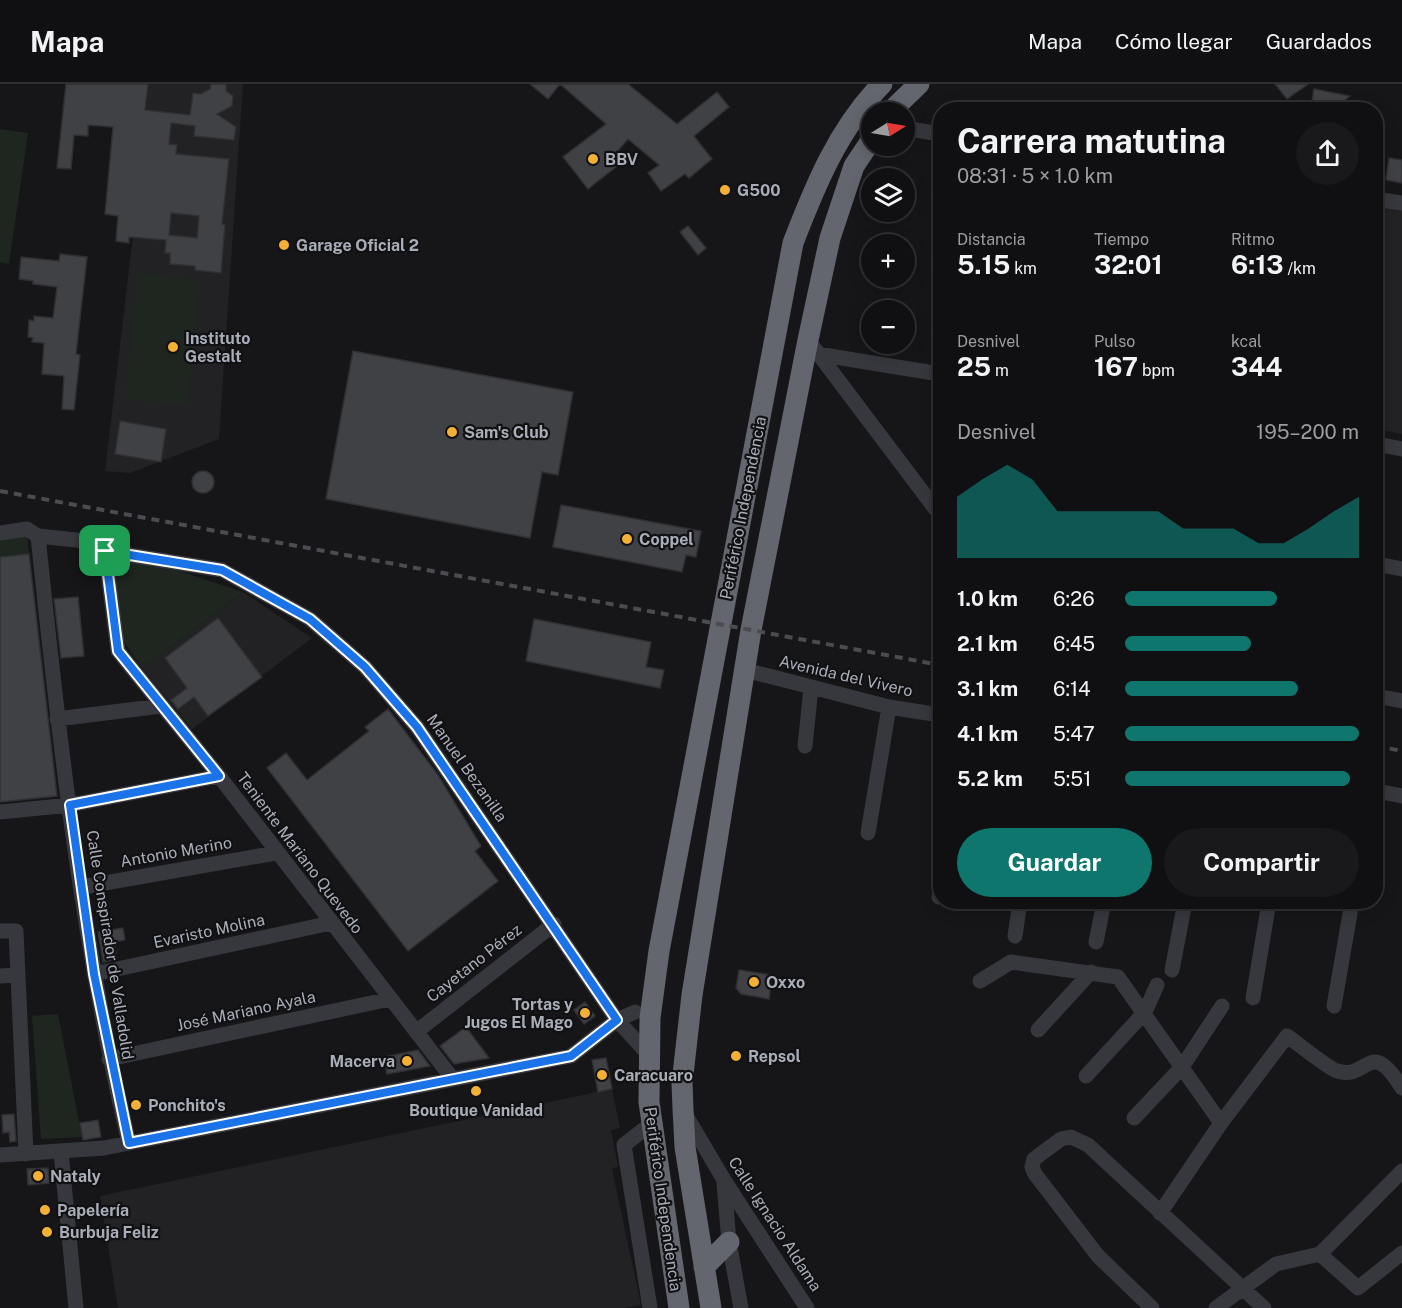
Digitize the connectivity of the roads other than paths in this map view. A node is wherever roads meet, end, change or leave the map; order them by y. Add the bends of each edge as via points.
1 (882, 84) edge
2 (919, 84) edge
3 (900, 102) edge
4 (915, 130) edge
5 (933, 133) edge
6 (862, 156) edge
7 (852, 174) junction
8 (1383, 200) edge
9 (1402, 203) edge
10 (813, 347) junction
11 (933, 373) edge
12 (1383, 445) edge
13 (1402, 449) edge
14 (933, 506) edge
15 (0, 533) edge
16 (39, 536) junction
17 (105, 551) junction
18 (1383, 565) edge
19 (1402, 569) edge
20 (737, 622) junction
21 (745, 670) junction
22 (811, 688) junction
23 (1383, 697) edge
24 (1402, 701) edge
25 (161, 706) junction
26 (889, 707) junction
27 (933, 714) edge
28 (57, 719) junction
29 (805, 746) dead end
30 (219, 776) junction
31 (1383, 792) edge
32 (1402, 796) edge
33 (70, 805) junction
34 (0, 813) edge
35 (868, 833) dead end
36 (276, 853) junction
37 (82, 887) junction
38 (1019, 909) edge
39 (1103, 909) edge
40 (1184, 909) edge
41 (1268, 909) edge
42 (1351, 909) edge
43 (331, 923) junction
44 (554, 924) junction
45 (0, 931) edge
46 (1015, 936) dead end
47 (1096, 942) dead end
48 (1172, 970) dead end
49 (1091, 972) junction
50 (94, 974) junction
51 (18, 975) junction
52 (0, 976) edge
53 (980, 981) dead end
54 (1157, 985) dead end
55 (1253, 998) dead end
56 (390, 999) junction
57 (1222, 1006) dead end
58 (1334, 1006) dead end
59 (1144, 1012) junction
60 (643, 1015) junction
61 (617, 1020) junction
62 (1038, 1030) dead end
63 (416, 1032) junction
64 (648, 1054) junction
65 (684, 1058) junction
66 (109, 1059) junction
67 (1182, 1067) junction
68 (1086, 1076) dead end
69 (452, 1078) junction
70 (1402, 1088) edge
71 (683, 1109) junction
72 (1134, 1118) dead end
73 (652, 1123) junction
74 (1221, 1123) junction
75 (129, 1143) junction
76 (61, 1152) junction
77 (26, 1154) junction
78 (0, 1155) edge
79 (1402, 1171) edge
80 (724, 1180) junction
81 (1160, 1213) junction
82 (729, 1242) junction
83 (1402, 1253) edge
84 (1320, 1254) junction
85 (704, 1267) junction
86 (1245, 1289) junction
87 (76, 1308) edge
88 (650, 1308) edge
89 (679, 1308) edge
90 (711, 1308) edge
91 (741, 1308) edge
92 (807, 1308) edge
93 (1152, 1308) edge
94 (1216, 1308) edge
95 (1264, 1308) edge

1 - 20 highway, Periférico Independencia via 862,104 819,176 793,243
2 - 3 highway
4 - 5 street
6 - 7 highway, Periférico Independencia
7 - 10 highway, Periférico Independencia via 830,238
7 - 20 highway via 815,247
8 - 9 street
10 - 11 street
10 - 14 street
10 - 20 highway, Periférico Independencia
12 - 13 street
15 - 16 street, Manuel Bezanilla via 27,529
16 - 17 street, Manuel Bezanilla via 95,542
16 - 28 street, Calle Conspirador de Valladolid
17 - 25 street, Teniente Mariano Quevedo via 118,651
17 - 44 street, Manuel Bezanilla via 222,570 310,619 365,667 417,727
18 - 19 street
20 - 21 highway, Periférico Independencia
20 - 60 highway, Periférico Independencia
20 - 64 highway via 665,954 659,1017
20 - 65 highway via 681,984
21 - 22 street, Avenida del Vivero
21 - 65 highway, Periférico Independencia
22 - 26 street, Avenida del Vivero
22 - 29 street
23 - 24 street
25 - 28 street
25 - 30 street, Teniente Mariano Quevedo
26 - 27 street, Avenida del Vivero
26 - 35 street
28 - 33 street, Calle Conspirador de Valladolid
30 - 33 street
30 - 36 street, Teniente Mariano Quevedo
31 - 32 street
33 - 34 street
33 - 37 street, Calle Conspirador de Valladolid
36 - 37 street, Antonio Merino
36 - 43 street, Teniente Mariano Quevedo
37 - 50 street, Calle Conspirador de Valladolid
38 - 46 street
39 - 47 street
40 - 48 street
41 - 55 street
42 - 58 street
43 - 50 street, Evaristo Molina
43 - 56 street, Teniente Mariano Quevedo
44 - 61 street, Manuel Bezanilla
44 - 63 street, Cayetano Pérez
45 - 51 street via 16,931
49 - 53 street via 1011,962
49 - 59 street via 1118,977
49 - 62 street
50 - 66 street, Calle Conspirador de Valladolid
51 - 52 street
51 - 77 street
54 - 59 street
56 - 63 street, Teniente Mariano Quevedo
56 - 66 street, José Mariano Ayala
57 - 67 street
59 - 67 street
59 - 68 street
60 - 61 street
60 - 64 highway, Periférico Independencia
61 - 64 street, Manuel Bezanilla
61 - 69 street via 571,1056
63 - 69 street, Teniente Mariano Quevedo
64 - 73 highway, Periférico Independencia
65 - 71 highway, Periférico Independencia
66 - 75 street, Calle Conspirador de Valladolid
67 - 72 street
67 - 74 street
69 - 75 street
70 - 74 street via 1382,1063 1336,1071 1287,1036
71 - 80 street, Calle Ignacio Aldama
71 - 85 highway, Periférico Independencia
73 - 88 street via 624,1145
73 - 89 highway, Periférico Independencia
74 - 81 street
75 - 76 street
76 - 77 street
76 - 87 street
77 - 78 street
79 - 84 street
80 - 82 street
80 - 92 street, Calle Ignacio Aldama
81 - 86 street
81 - 93 street via 1088,1145 1071,1137 1061,1139 1034,1159 1032,1167 1098,1256
82 - 85 highway
82 - 91 street
83 - 84 street via 1358,1288
84 - 86 street via 1276,1264
85 - 90 highway, Periférico Independencia
86 - 94 street
86 - 95 street

